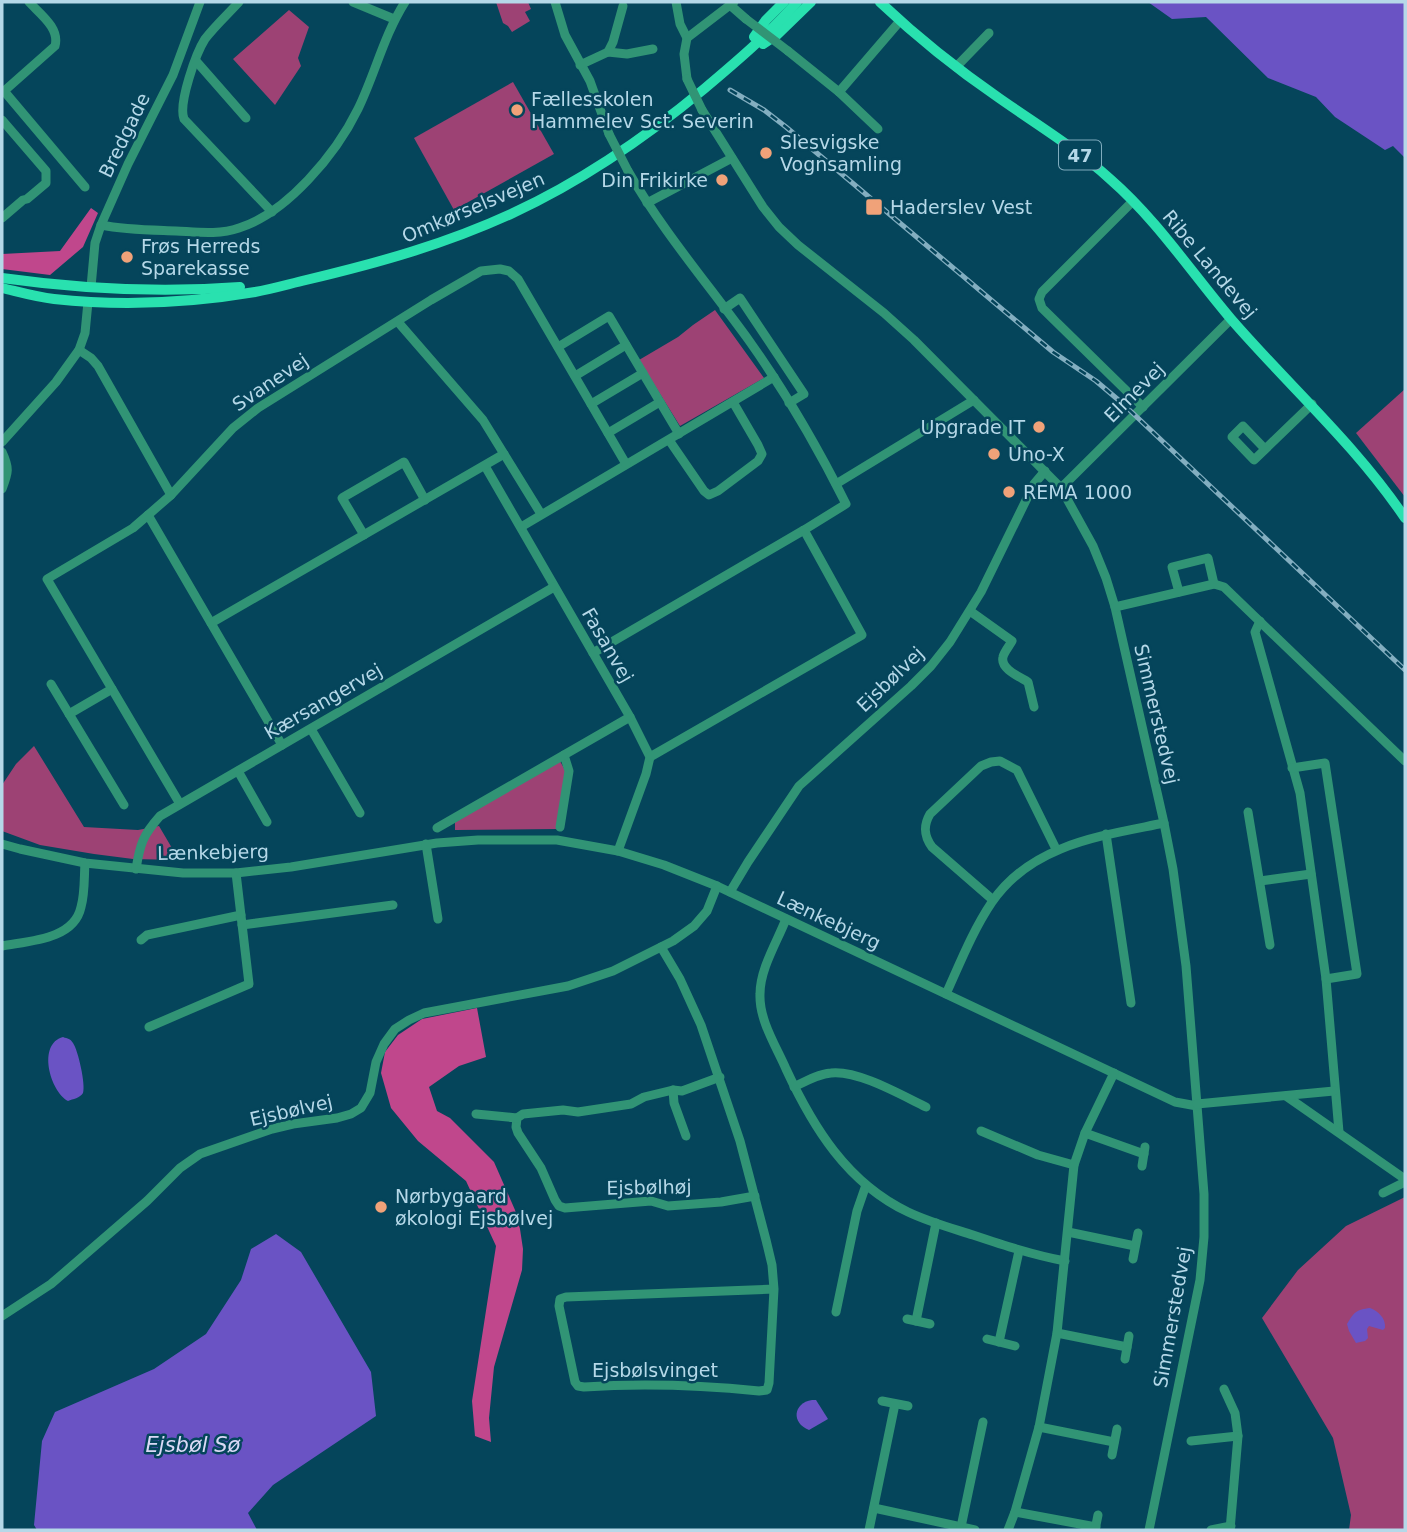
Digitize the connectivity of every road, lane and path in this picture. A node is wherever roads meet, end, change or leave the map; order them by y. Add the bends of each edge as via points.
1 (29, 2) edge
2 (200, 2) edge
3 (239, 2) edge
4 (353, 2) edge
5 (405, 2) edge
6 (555, 2) edge
7 (676, 2) edge
8 (784, 2) edge
9 (797, 2) edge
10 (811, 2) edge
11 (870, 2) edge
12 (880, 2) edge
13 (732, 3) edge
14 (623, 6) dead end
15 (394, 19) junction
16 (900, 21) junction
17 (989, 33) dead end
18 (687, 38) junction
19 (653, 49) dead end
20 (608, 52) junction
21 (196, 61) junction
22 (580, 65) junction
23 (732, 65) junction
24 (956, 67) junction
25 (3, 92) edge
26 (839, 92) junction
27 (246, 118) dead end
28 (2, 120) edge
29 (878, 129) dead end
30 (732, 158) junction
31 (85, 187) dead end
32 (1133, 201) junction
33 (647, 203) junction
34 (272, 212) junction
35 (2, 218) edge
36 (101, 225) junction
37 (2, 278) edge
38 (309, 279) junction
39 (91, 287) junction
40 (6, 289) edge
41 (180, 290) junction
42 (88, 302) junction
43 (724, 309) junction
44 (1231, 319) junction
45 (398, 322) junction
46 (626, 345) junction
47 (558, 347) junction
48 (79, 350) junction
49 (643, 373) junction
50 (575, 376) junction
51 (774, 377) junction
52 (974, 400) junction
53 (660, 402) junction
54 (733, 402) junction
55 (789, 403) junction
56 (591, 404) junction
57 (1312, 404) junction
58 (1143, 407) junction
59 (608, 433) junction
60 (679, 434) junction
61 (669, 440) junction
62 (2, 442) edge
63 (1265, 449) dead end
64 (2, 452) edge
65 (504, 454) junction
66 (626, 464) junction
67 (485, 466) junction
68 (1045, 471) junction
69 (836, 484) junction
70 (1060, 488) junction
71 (2, 489) edge
72 (171, 495) junction
73 (425, 500) junction
74 (541, 514) junction
75 (148, 515) junction
76 (1405, 518) edge
77 (521, 527) junction
78 (804, 530) junction
79 (364, 535) junction
80 (1214, 584) junction
81 (554, 587) junction
82 (1179, 592) junction
83 (1115, 607) junction
84 (970, 611) junction
85 (1260, 621) junction
86 (211, 623) junction
87 (593, 653) junction
88 (51, 684) dead end
89 (112, 689) junction
90 (1034, 707) dead end
91 (69, 714) junction
92 (630, 717) junction
93 (311, 729) junction
94 (282, 745) junction
95 (564, 755) junction
96 (650, 757) junction
97 (1405, 761) edge
98 (1292, 768) junction
99 (238, 771) junction
100 (124, 804) dead end
101 (180, 804) junction
102 (1248, 812) dead end
103 (360, 813) dead end
104 (267, 822) dead end
105 (1164, 823) junction
106 (560, 827) dead end
107 (437, 828) dead end
108 (1106, 834) junction
109 (2, 844) edge
110 (426, 844) junction
111 (1056, 849) junction
112 (618, 851) junction
113 (85, 863) junction
114 (136, 869) junction
115 (236, 873) junction
116 (1311, 874) junction
117 (1260, 881) junction
118 (717, 886) junction
119 (730, 892) junction
120 (993, 900) junction
121 (393, 905) dead end
122 (438, 919) dead end
123 (786, 919) junction
124 (242, 920) junction
125 (141, 940) dead end
126 (1270, 945) dead end
127 (2, 946) edge
128 (661, 947) junction
129 (1326, 979) junction
130 (946, 994) junction
131 (1131, 1003) dead end
132 (149, 1027) dead end
133 (1114, 1073) junction
134 (720, 1077) junction
135 (794, 1087) junction
136 (673, 1090) junction
137 (1334, 1091) junction
138 (1286, 1096) junction
139 (1197, 1105) junction
140 (926, 1107) dead end
141 (476, 1114) dead end
142 (517, 1118) junction
143 (981, 1131) dead end
144 (1339, 1132) junction
145 (1085, 1133) junction
146 (686, 1136) dead end
147 (1074, 1165) junction
148 (1142, 1166) dead end
149 (1405, 1181) edge
150 (866, 1185) junction
151 (1383, 1193) dead end
152 (755, 1196) junction
153 (936, 1223) junction
154 (1068, 1232) junction
155 (1138, 1233) dead end
156 (1135, 1246) junction
157 (1019, 1251) junction
158 (1133, 1259) dead end
159 (1065, 1261) junction
160 (774, 1289) junction
161 (836, 1312) dead end
162 (2, 1316) edge
163 (930, 1324) dead end
164 (1057, 1333) junction
165 (1129, 1336) dead end
166 (987, 1339) dead end
167 (999, 1342) junction
168 (1015, 1346) dead end
169 (1127, 1347) junction
170 (1125, 1359) dead end
171 (1224, 1389) dead end
172 (882, 1401) dead end
173 (895, 1404) junction
174 (908, 1406) dead end
175 (983, 1422) dead end
176 (1039, 1427) junction
177 (1117, 1429) dead end
178 (1238, 1436) junction
179 (1191, 1441) dead end
180 (1114, 1442) junction
181 (1112, 1455) dead end
182 (874, 1508) junction
183 (1015, 1511) junction
184 (1098, 1515) dead end
185 (934, 1526) edge
186 (961, 1527) junction
187 (1231, 1528) edge
188 (1095, 1529) edge
189 (869, 1530) edge
190 (975, 1530) edge
191 (1008, 1530) edge
192 (1149, 1530) edge
193 (1211, 1530) edge

1 - 25 street via 55,31 55,46
2 - 36 street, Bredgade via 173,75
3 - 21 street via 204,41
4 - 15 street
5 - 15 street
6 - 22 street
7 - 18 street
8 - 23 main road
9 - 23 main road, Omkørselsvejen
10 - 23 main road via 778,34
11 - 16 main road, Ribe Landevej / 47
12 - 16 main road, Ribe Landevej / 47
13 - 18 street
13 - 26 street, bridge
14 - 20 street
15 - 34 street via 341,139 317,170
16 - 24 main road, Ribe Landevej / 47
16 - 26 street
17 - 24 street
18 - 30 street, Simmerstedvej, bridge via 687,79
19 - 20 street
20 - 22 street
21 - 27 street
21 - 34 street via 182,103 184,119
22 - 33 street, bridge via 609,134
23 - 38 main road, Omkørselsvejen via 666,120 565,187 514,213 402,255
24 - 32 main road, Ribe Landevej / 47 via 1084,157
25 - 31 street
26 - 29 street
28 - 35 street via 46,171 46,183
30 - 33 street
30 - 52 street, Simmerstedvej via 763,207 795,243 884,313
32 - 44 main road, Ribe Landevej / 47
32 - 58 street via 1040,299 1042,308
33 - 43 street
34 - 36 street via 239,229 218,232 125,230
36 - 39 street, Bredgade
37 - 39 main road, Omkørselsvejen
38 - 41 main road, Omkørselsvejen
38 - 42 main road, Omkørselsvejen via 209,298
39 - 40 main road via 72,294
39 - 41 main road, Omkørselsvejen
39 - 42 main road
40 - 42 main road, Omkørselsvejen
41 - 42 main road via 106,296
42 - 48 street
43 - 51 street
43 - 55 street via 740,298 804,394
44 - 57 main road, Ribe Landevej / 47
44 - 58 street, Elmevej
45 - 47 street, Svanevej via 481,271 500,269 518,279
45 - 65 street via 467,399
45 - 72 street, Svanevej via 258,408 233,428
46 - 47 street via 609,316
46 - 49 street
46 - 50 street
47 - 50 street
48 - 62 street via 56,383
48 - 72 street via 98,366
49 - 53 street
49 - 56 street
50 - 56 street
51 - 54 street
51 - 55 street
52 - 68 street, Simmerstedvej
52 - 69 street
53 - 59 street
53 - 60 street
54 - 60 street
54 - 61 street via 762,454 718,491 709,495 704,491
55 - 69 street
56 - 59 street
57 - 63 street
57 - 76 main road, Ribe Landevej / 47
58 - 70 street, Elmevej
59 - 66 street
60 - 61 street
61 - 66 street
64 - 71 street via 8,473
65 - 67 street
65 - 74 street
66 - 74 street
67 - 73 street
67 - 77 street, Fasanvej
68 - 70 street, Simmerstedvej
68 - 84 street, Ejsbølvej via 1034,484
69 - 78 street via 846,504
70 - 83 street, Simmerstedvej via 1093,546
72 - 75 street, Svanevej
73 - 79 street
73 - 79 street via 404,462 342,498
74 - 77 street
75 - 86 street
75 - 89 street, Svanevej via 47,579
77 - 81 street, Fasanvej
78 - 87 street
78 - 96 street via 862,635
79 - 86 street
80 - 82 street
80 - 82 street via 1208,558 1172,567
80 - 85 street via 1224,587
81 - 87 street, Fasanvej
81 - 93 street, Kærsangervej
82 - 83 street
83 - 105 street, Simmerstedvej
84 - 90 street via 1012,641 1003,664 1028,682
84 - 119 street, Ejsbølvej via 918,680 799,786
85 - 97 street
85 - 98 street via 1255,632
86 - 94 street
87 - 92 street, Fasanvej
88 - 91 street
89 - 91 street
89 - 101 street
91 - 100 street
92 - 95 street
92 - 96 street, Fasanvej
93 - 94 street, Kærsangervej
93 - 103 street
94 - 99 street, Kærsangervej
95 - 106 street via 569,771
95 - 107 street
96 - 112 street
98 - 116 street
98 - 129 street via 1325,763 1357,974
99 - 101 street, Kærsangervej
99 - 104 street
101 - 114 street, Kærsangervej via 148,830
102 - 117 street
105 - 108 street
105 - 139 street, Simmerstedvej via 1186,966
108 - 111 street
108 - 131 street
109 - 113 street, Lænkebjerg
110 - 112 street, Lænkebjerg via 557,840
110 - 115 street, Lænkebjerg
110 - 122 street
111 - 120 street via 1028,867
111 - 120 street via 1017,770 1000,761 981,766 930,814 925,831 932,847
112 - 118 street, Lænkebjerg
113 - 114 street, Lænkebjerg
113 - 127 street via 82,906 75,921 49,936
114 - 115 street, Lænkebjerg
115 - 124 street
116 - 117 street
116 - 129 street
117 - 126 street
118 - 119 street, Lænkebjerg
118 - 128 street, Ejsbølvej via 707,911 694,926
119 - 123 street, Lænkebjerg
120 - 130 street
121 - 124 street
123 - 130 street, Lænkebjerg
123 - 135 street via 764,973 760,1007
124 - 125 street via 147,935
124 - 132 street via 250,984
128 - 134 street, Ejsbølsvinget via 701,1025
128 - 162 street, Ejsbølvej via 613,971 568,986 424,1013 409,1020 384,1044 361,1108 337,1118 272,1129 200,1154 51,1284
129 - 137 street
130 - 133 street, Lænkebjerg
133 - 139 street, Lænkebjerg via 1175,1102
133 - 145 street
134 - 136 street
134 - 152 street, Ejsbølsvinget
135 - 140 street via 820,1075 854,1074
135 - 150 street via 828,1145
136 - 142 street via 631,1104
136 - 146 street
137 - 138 street
137 - 144 street
138 - 139 street
138 - 144 street
139 - 192 street, Simmerstedvej via 1204,1205 1200,1280
141 - 142 street
142 - 152 street, Ejsbølhøj via 518,1133 555,1200 565,1208 651,1201 668,1206
143 - 147 street via 1038,1156
144 - 149 street
145 - 147 street
145 - 148 street via 1144,1150
147 - 154 street
149 - 151 street
150 - 153 street
150 - 161 street
152 - 160 street, Ejsbølsvinget
153 - 157 street
153 - 163 street via 911,1320
154 - 156 street
154 - 159 street
155 - 156 street
156 - 158 street
157 - 159 street
157 - 167 street
159 - 164 street
160 - 160 street, Ejsbølsvinget via 560,1299 575,1382 584,1387 643,1384 767,1390
164 - 169 street
164 - 176 street
165 - 169 street
166 - 167 street
167 - 168 street
169 - 170 street
171 - 178 street via 1235,1413
172 - 173 street
173 - 174 street
173 - 182 street
175 - 186 street
176 - 180 street
176 - 183 street
177 - 180 street
178 - 179 street
178 - 187 street
180 - 181 street
182 - 185 street
182 - 189 street
183 - 188 street
183 - 191 street
184 - 188 street
185 - 186 street
186 - 190 street
187 - 193 street

